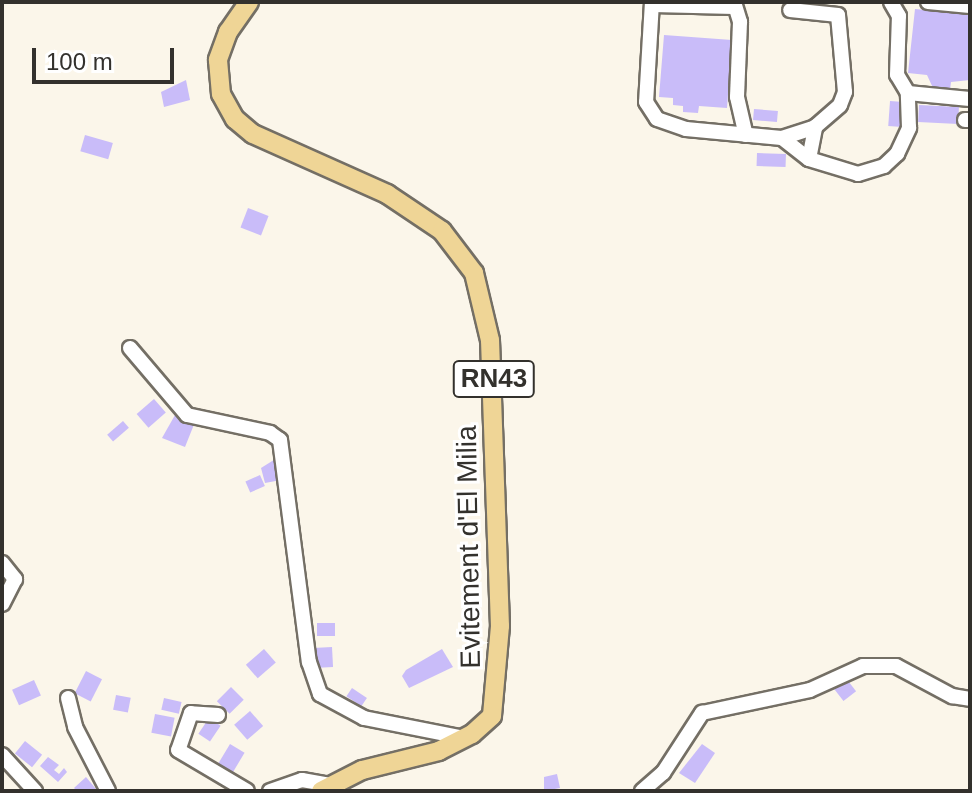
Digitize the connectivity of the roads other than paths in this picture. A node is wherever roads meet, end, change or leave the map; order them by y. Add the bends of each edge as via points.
1 (249, 2) edge
2 (891, 2) edge
3 (928, 2) edge
4 (653, 4) edge
5 (734, 4) edge
6 (689, 5) edge
7 (970, 6) edge
8 (790, 10) dead end
9 (908, 93) junction
10 (970, 99) edge
11 (815, 127) junction
12 (746, 135) junction
13 (782, 138) junction
14 (809, 159) junction
15 (130, 348) dead end
16 (2, 563) edge
17 (2, 604) edge
18 (68, 698) dead end
19 (970, 699) edge
20 (218, 715) dead end
21 (465, 738) junction
22 (2, 755) edge
23 (325, 788) edge
24 (35, 791) edge
25 (108, 791) edge
26 (247, 791) edge
27 (270, 791) edge
28 (642, 791) edge

1 - 21 main road, Evitement d'El Milia / RN43 via 228,32 218,60 221,94 235,119 253,134 416,212 457,246 481,297 495,394 499,685 492,716
2 - 9 street via 899,16 897,75
3 - 7 street
4 - 6 street
4 - 12 street via 646,102 657,119 686,129
5 - 6 street
5 - 12 street via 740,22 737,97
8 - 11 street via 829,12 841,21 845,92 840,105
9 - 10 street
9 - 14 street via 909,128 897,154 884,166 858,174
11 - 13 street
11 - 14 street
12 - 13 street
13 - 14 street
15 - 21 street via 187,415 279,437 309,662 320,694 364,718
16 - 17 street via 15,579
18 - 25 street via 75,727
19 - 28 street via 952,696 896,666 863,666 810,690 702,713 663,773
20 - 26 street via 191,713 178,750
21 - 23 main road, Evitement d'El Milia / RN43
22 - 24 street
23 - 27 street via 302,780

